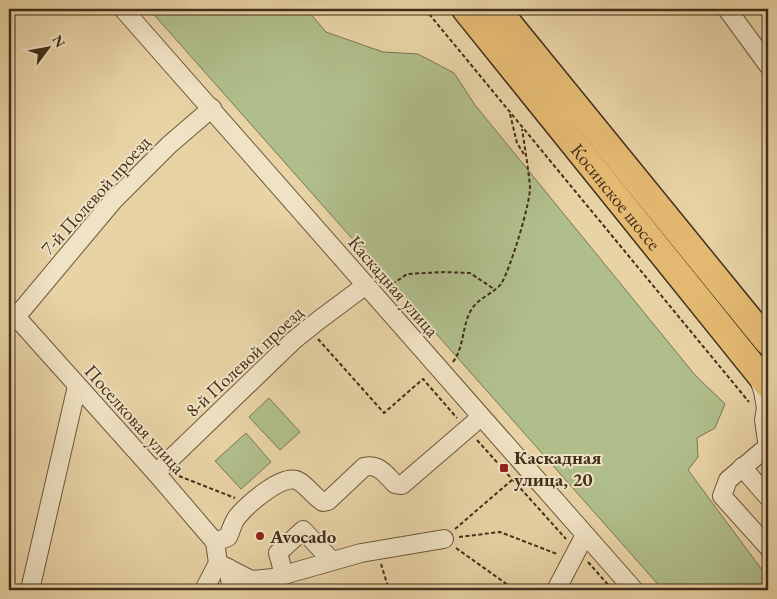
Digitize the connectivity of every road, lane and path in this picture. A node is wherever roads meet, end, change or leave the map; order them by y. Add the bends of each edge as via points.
1 (123, 9) edge
2 (425, 9) edge
3 (465, 9) edge
4 (497, 9) edge
5 (727, 9) edge
6 (768, 65) edge
7 (212, 108) junction
8 (509, 112) junction
9 (522, 127) junction
10 (526, 156) junction
11 (366, 285) junction
12 (494, 288) junction
13 (383, 291) dead end
14 (12, 313) edge
15 (309, 328) junction
16 (768, 342) edge
17 (449, 368) dead end
18 (761, 376) edge
19 (77, 386) junction
20 (481, 417) junction
21 (764, 420) junction
22 (467, 429) junction
23 (768, 447) edge
24 (742, 467) junction
25 (158, 470) junction
26 (513, 480) junction
27 (768, 497) edge
28 (250, 504) junction
29 (765, 537) edge
30 (444, 539) junction
31 (215, 542) junction
32 (577, 548) junction
33 (377, 550) junction
34 (332, 561) junction
35 (223, 566) junction
36 (278, 581) edge
37 (30, 590) edge
38 (204, 590) edge
39 (232, 590) edge
40 (389, 590) edge
41 (515, 590) edge
42 (556, 590) edge
43 (613, 590) edge
44 (634, 590) edge

1 - 7 street, Каскадная улица
2 - 8 path
3 - 18 highway, Косинское шоссе
4 - 16 highway, Косинское шоссе
5 - 6 street
7 - 11 street, Каскадная улица
7 - 14 street, 7-й Полевой проезд via 113,201
8 - 9 path
8 - 10 path via 517,144
9 - 10 path
9 - 21 path
10 - 12 path via 530,188 526,210 513,255 500,284
11 - 15 street, 8-й Полевой проезд
11 - 20 street, Каскадная улица
12 - 13 path via 470,273 444,272 408,274
12 - 17 path via 471,310 464,326 462,346
14 - 19 street, Поселковая улица
15 - 22 path via 384,413 422,379
15 - 25 street, 8-й Полевой проезд
18 - 21 street via 766,408
19 - 25 street, Поселковая улица
19 - 37 street
20 - 22 street
20 - 32 street, Каскадная улица
21 - 23 street
22 - 26 path
22 - 28 street via 402,485 395,484 379,468 371,466 364,467 328,501 318,499 297,480 288,479
23 - 24 street
24 - 27 street
24 - 29 street via 728,480 722,496
25 - 28 path
25 - 31 street, Поселковая улица
26 - 30 path
26 - 32 path
28 - 31 street via 237,517 228,537
30 - 32 path via 500,532
30 - 33 street
30 - 41 path
31 - 35 street
32 - 42 street
32 - 43 path
32 - 44 street, Каскадная улица
33 - 34 street
33 - 40 path
34 - 36 street
34 - 36 street via 303,530 278,553
35 - 36 street via 251,580
35 - 38 street
35 - 39 street

